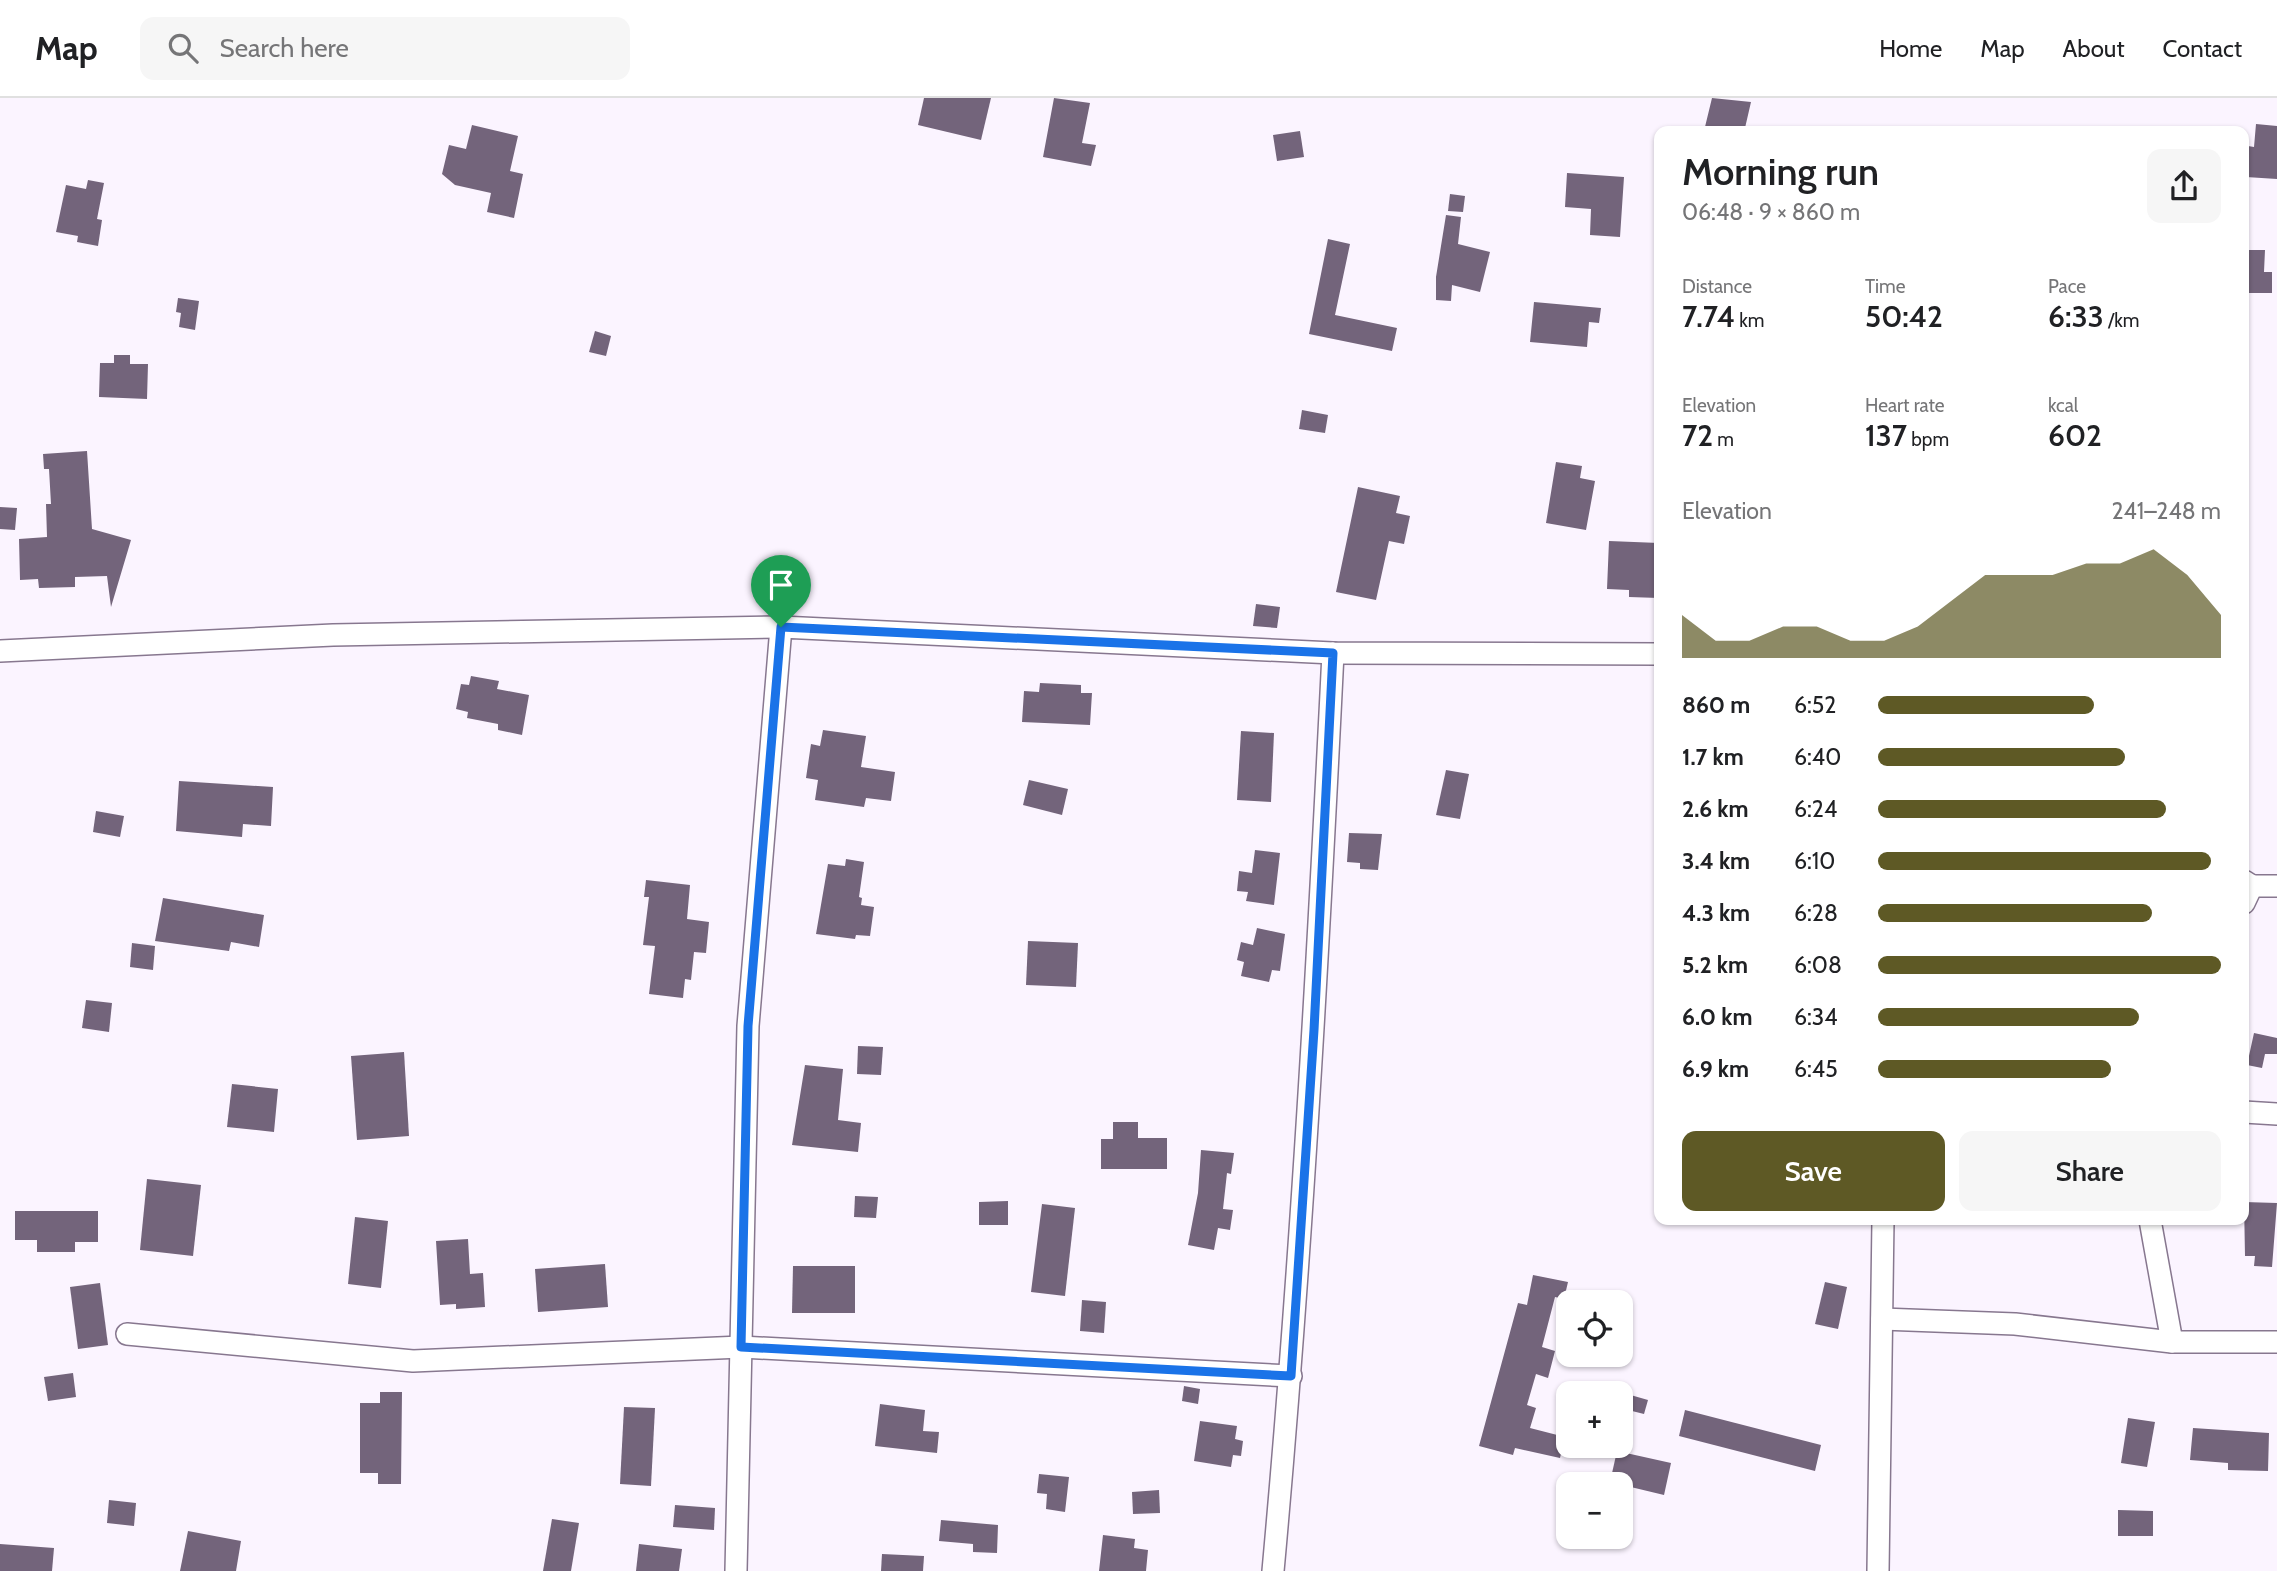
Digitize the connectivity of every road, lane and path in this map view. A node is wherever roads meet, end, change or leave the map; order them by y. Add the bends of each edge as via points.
1 (781, 627) junction
2 (0, 651) edge
3 (1333, 653) junction
4 (1654, 654) edge
5 (2277, 886) edge
6 (2249, 890) edge
7 (2249, 1112) edge
8 (2277, 1114) edge
9 (1882, 1225) edge
10 (2151, 1225) edge
11 (1882, 1319) junction
12 (127, 1334) dead end
13 (2172, 1342) junction
14 (2277, 1342) edge
15 (741, 1347) junction
16 (1291, 1376) junction
17 (736, 1571) edge
18 (1273, 1571) edge
19 (1878, 1571) edge

1 - 2 street via 333,635
1 - 3 street
1 - 15 street via 748,1026
3 - 4 street
3 - 16 street
5 - 6 street
7 - 8 street
9 - 11 street
10 - 13 street
11 - 13 street via 2015,1324
11 - 19 street
12 - 15 street via 413,1361
13 - 14 street
15 - 16 street
15 - 17 street
16 - 18 street

